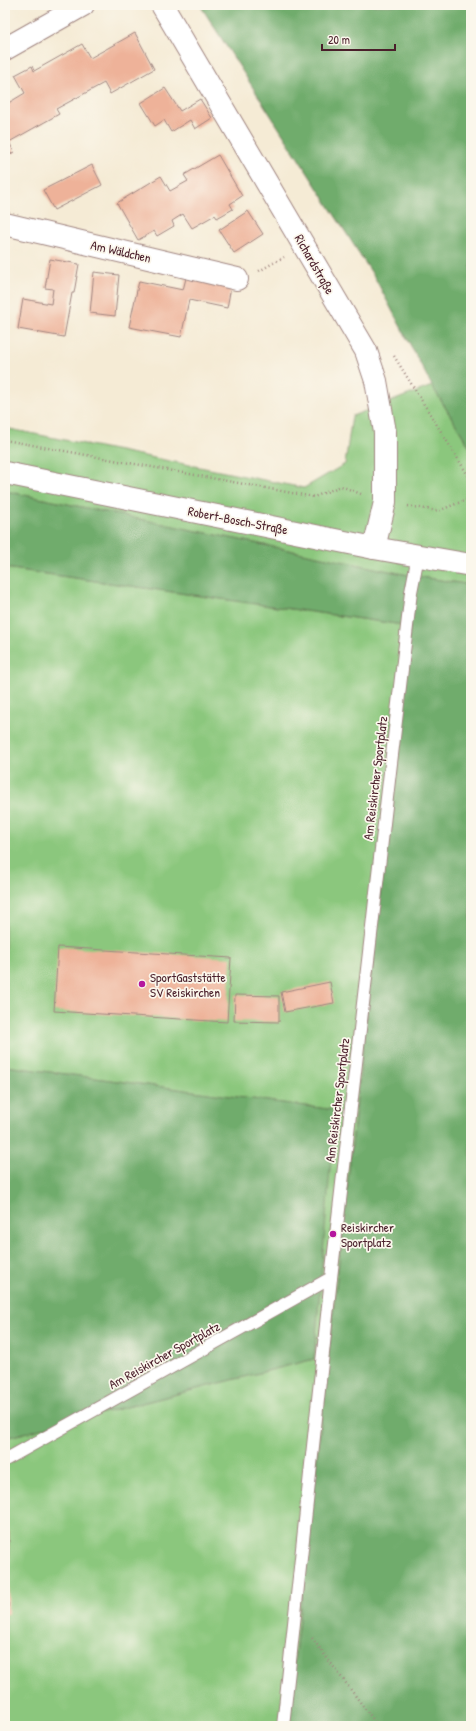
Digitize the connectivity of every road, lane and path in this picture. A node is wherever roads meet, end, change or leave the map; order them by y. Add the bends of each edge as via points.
1 (83, 5) edge
2 (162, 5) edge
3 (5, 49) edge
4 (5, 224) edge
5 (304, 246) junction
6 (237, 279) joint
7 (394, 355) dead end
8 (5, 440) edge
9 (5, 473) edge
10 (471, 480) edge
11 (471, 498) edge
12 (385, 502) junction
13 (374, 548) junction
14 (418, 556) junction
15 (471, 565) edge
16 (331, 1278) junction
17 (5, 1460) edge
18 (295, 1615) junction
19 (283, 1726) edge
20 (378, 1726) edge

1 - 3 street
2 - 5 street, Richardstraße
4 - 6 street, Am Wäldchen
5 - 6 path via 261,270
5 - 12 street, Richardstraße via 366,351 376,381 385,432
7 - 10 path
8 - 12 path via 314,497 341,486
9 - 13 street, Robert-Bosch-Straße
11 - 12 path via 438,511
12 - 13 street, Richardstraße
13 - 14 street, Robert-Bosch-Straße
14 - 15 street, Robert-Bosch-Straße
14 - 16 lane, Am Reiskircher Sportplatz via 410,592
16 - 17 lane, Am Reiskircher Sportplatz
16 - 18 lane
18 - 19 lane
18 - 20 path

